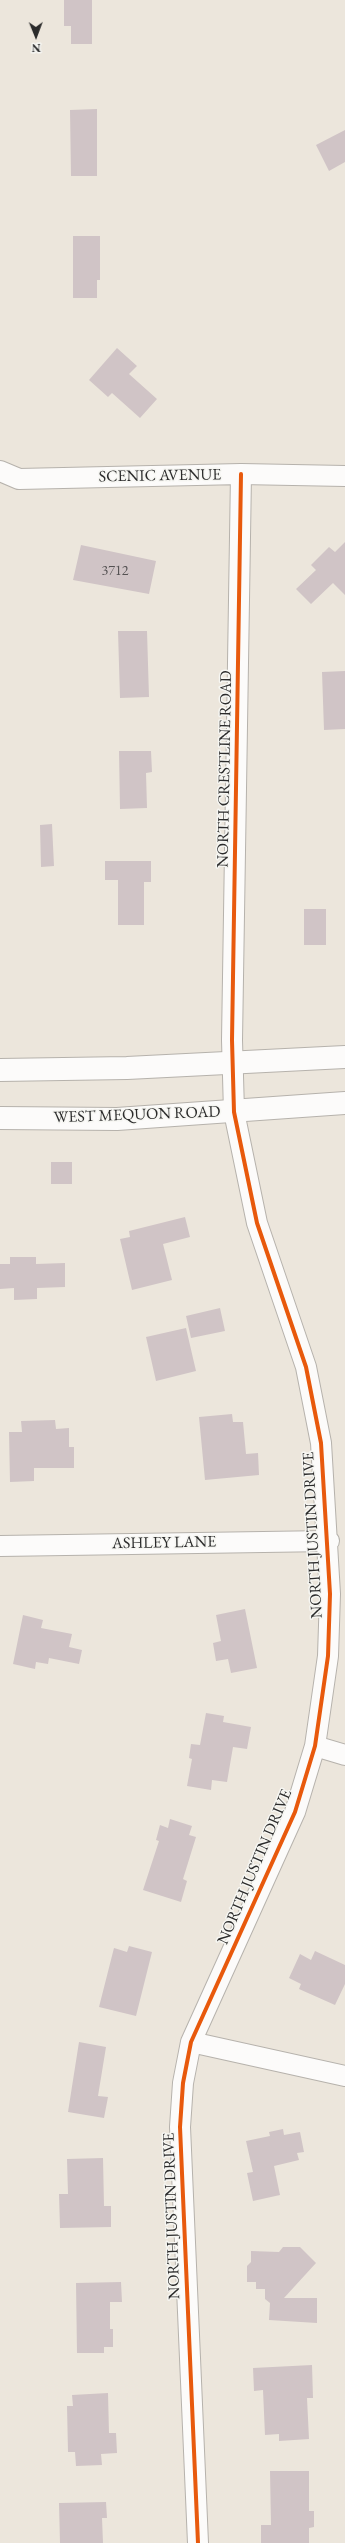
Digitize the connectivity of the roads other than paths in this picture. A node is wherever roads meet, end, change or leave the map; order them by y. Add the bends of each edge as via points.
1 (0, 470) edge
2 (241, 474) junction
3 (345, 476) edge
4 (345, 1057) edge
5 (232, 1063) junction
6 (0, 1070) edge
7 (345, 1103) edge
8 (234, 1112) junction
9 (0, 1118) edge
10 (329, 1541) junction
11 (0, 1546) edge
12 (315, 1746) junction
13 (345, 1755) edge
14 (191, 2042) junction
15 (345, 2076) edge
16 (198, 2543) edge

1 - 2 street, SCENIC AVENUE via 19,479
2 - 3 street, SCENIC AVENUE
2 - 5 street, NORTH CRESTLINE ROAD
4 - 5 main road
5 - 6 main road
5 - 8 street, NORTH JUSTIN DRIVE
7 - 8 main road, WEST MEQUON ROAD
8 - 9 main road, WEST MEQUON ROAD via 117,1119
8 - 10 street, NORTH JUSTIN DRIVE via 256,1223 306,1367 321,1443
10 - 11 street, ASHLEY LANE
10 - 12 street, NORTH JUSTIN DRIVE via 328,1656
12 - 13 street
12 - 14 street, NORTH JUSTIN DRIVE via 295,1812
14 - 15 street
14 - 16 street, NORTH JUSTIN DRIVE via 183,2083 180,2127

